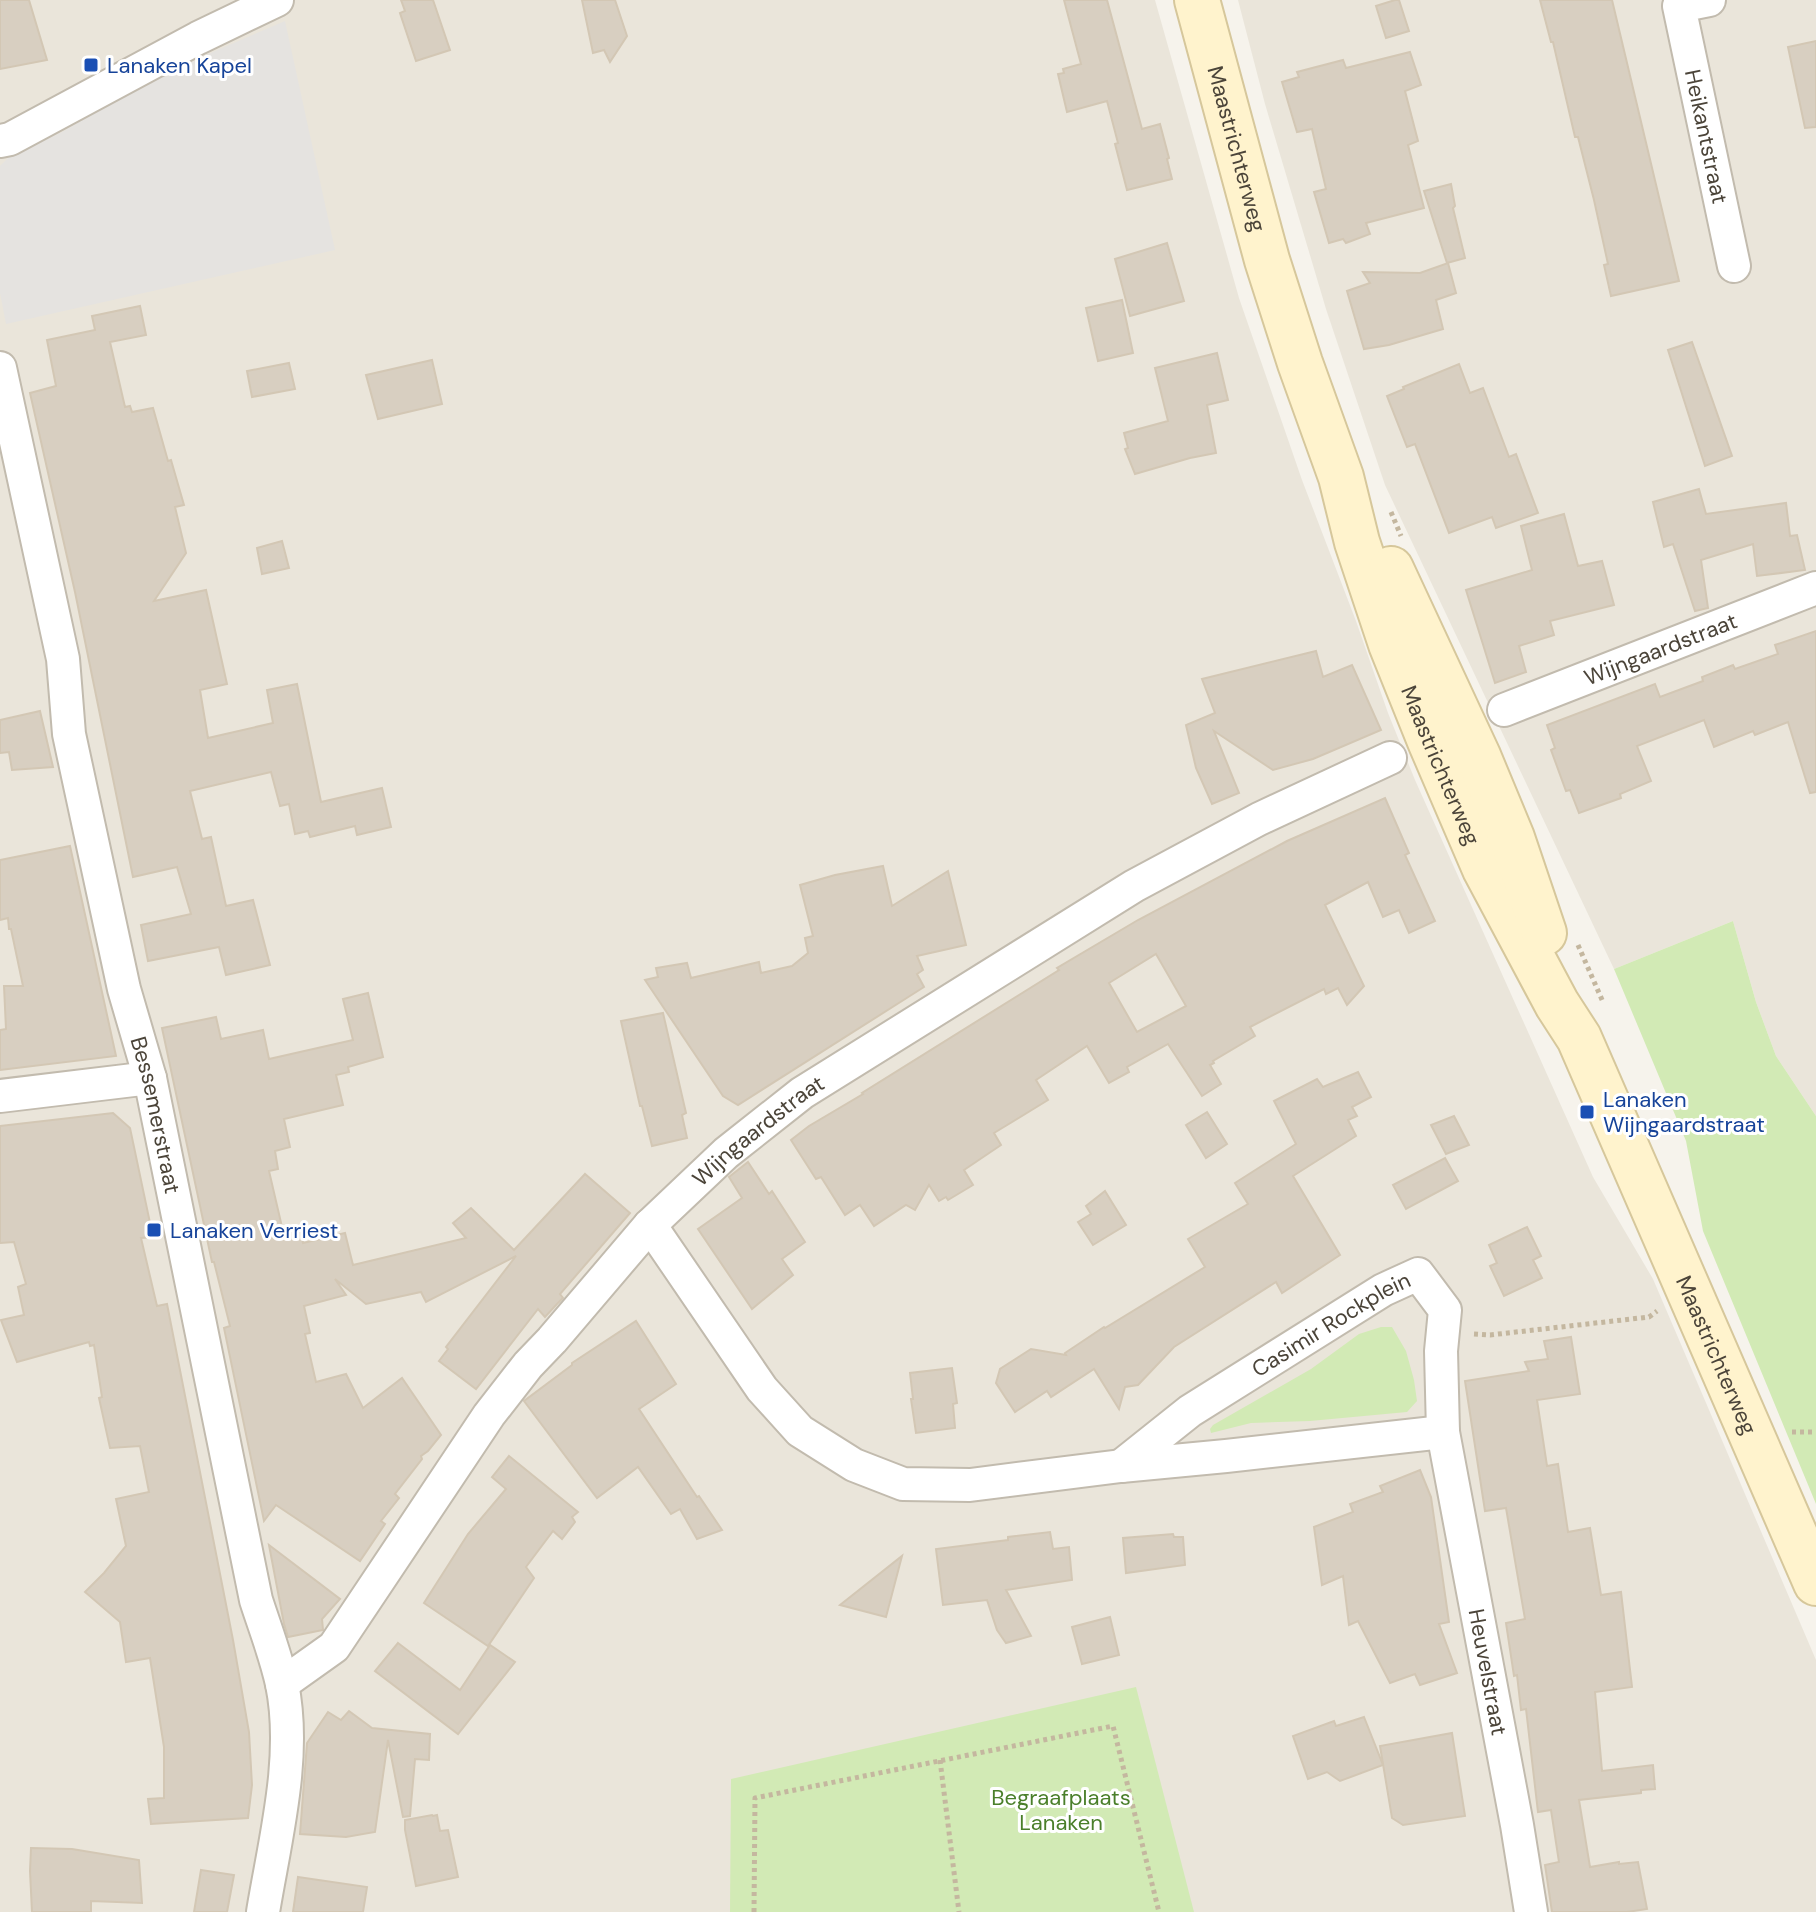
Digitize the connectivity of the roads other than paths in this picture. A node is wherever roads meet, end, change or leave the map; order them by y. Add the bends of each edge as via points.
1 (277, 0) edge
2 (1197, 0) edge
3 (1689, 2) edge
4 (0, 141) edge
5 (1734, 266) dead end
6 (0, 368) edge
7 (1816, 588) edge
8 (1504, 710) dead end
9 (1390, 758) dead end
10 (150, 1078) junction
11 (0, 1096) edge
12 (650, 1225) junction
13 (1443, 1432) junction
14 (1121, 1466) junction
15 (1816, 1583) edge
16 (282, 1684) junction
17 (263, 1912) edge
18 (1531, 1912) edge

1 - 4 street
2 - 15 main road, Maastrichterweg via 1267,260 1391,644 1485,869 1579,1038
3 - 5 street, Heikantstraat
6 - 10 street, Bessemerstraat via 63,659 69,734 124,989
7 - 8 street, Wijngaardstraat
9 - 12 street, Wijngaardstraat via 1259,819 1134,886 802,1093 726,1153
10 - 11 street
10 - 16 street, Bessemerstraat via 256,1600
12 - 14 street via 762,1389 800,1431 854,1465 903,1484 970,1485
12 - 16 street, Wijngaardstraat via 489,1415 334,1647
13 - 14 street
13 - 14 street, Casimir Rockplein via 1445,1310 1418,1274 1383,1290 1190,1411
13 - 18 street, Heuvelstraat
16 - 17 street, Bessemerstraat via 286,1770

